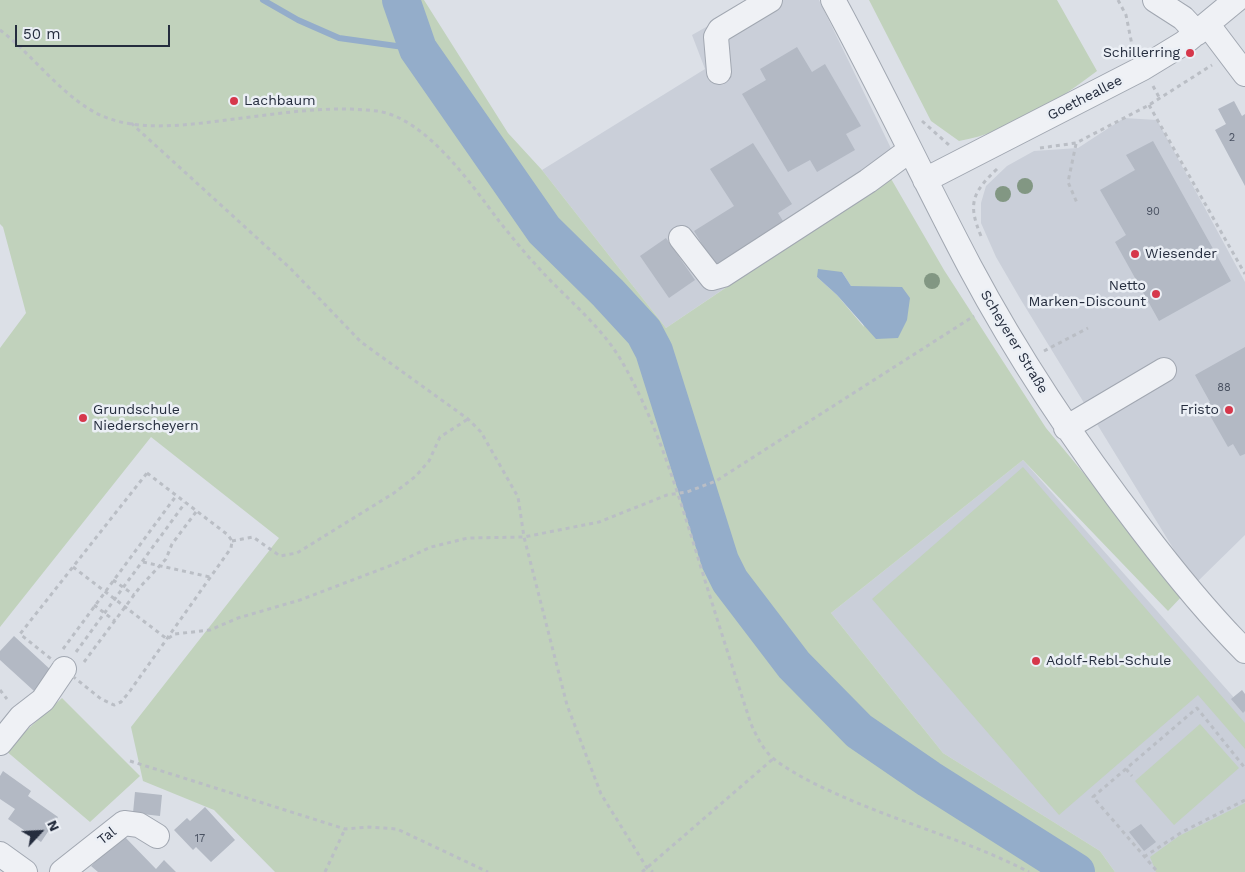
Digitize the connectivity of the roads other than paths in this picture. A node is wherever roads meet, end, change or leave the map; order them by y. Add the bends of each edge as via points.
1 (770, 0) edge
2 (833, 0) edge
3 (1155, 0) edge
4 (1236, 0) edge
5 (1203, 29) junction
6 (719, 72) dead end
7 (1245, 74) edge
8 (910, 150) junction
9 (925, 180) junction
10 (682, 238) dead end
11 (1164, 370) dead end
12 (1066, 428) junction
13 (1245, 652) edge
14 (67, 664) road end
15 (0, 743) edge
16 (157, 836) dead end
17 (0, 854) edge
18 (25, 872) edge
19 (62, 872) edge

1 - 6 street via 720,30 716,37
2 - 8 street, Scheyerer Straße
3 - 5 street
4 - 5 street, Goetheallee
5 - 7 street via 1230,53
5 - 9 street, Goetheallee via 1143,68
8 - 9 street, Scheyerer Straße
8 - 10 street via 723,275 712,278
9 - 12 street, Scheyerer Straße via 970,267
11 - 12 street
12 - 13 street, Scheyerer Straße via 1170,567
14 - 15 street via 43,700 20,717
16 - 19 street, Tal via 139,825 124,823
17 - 18 street

